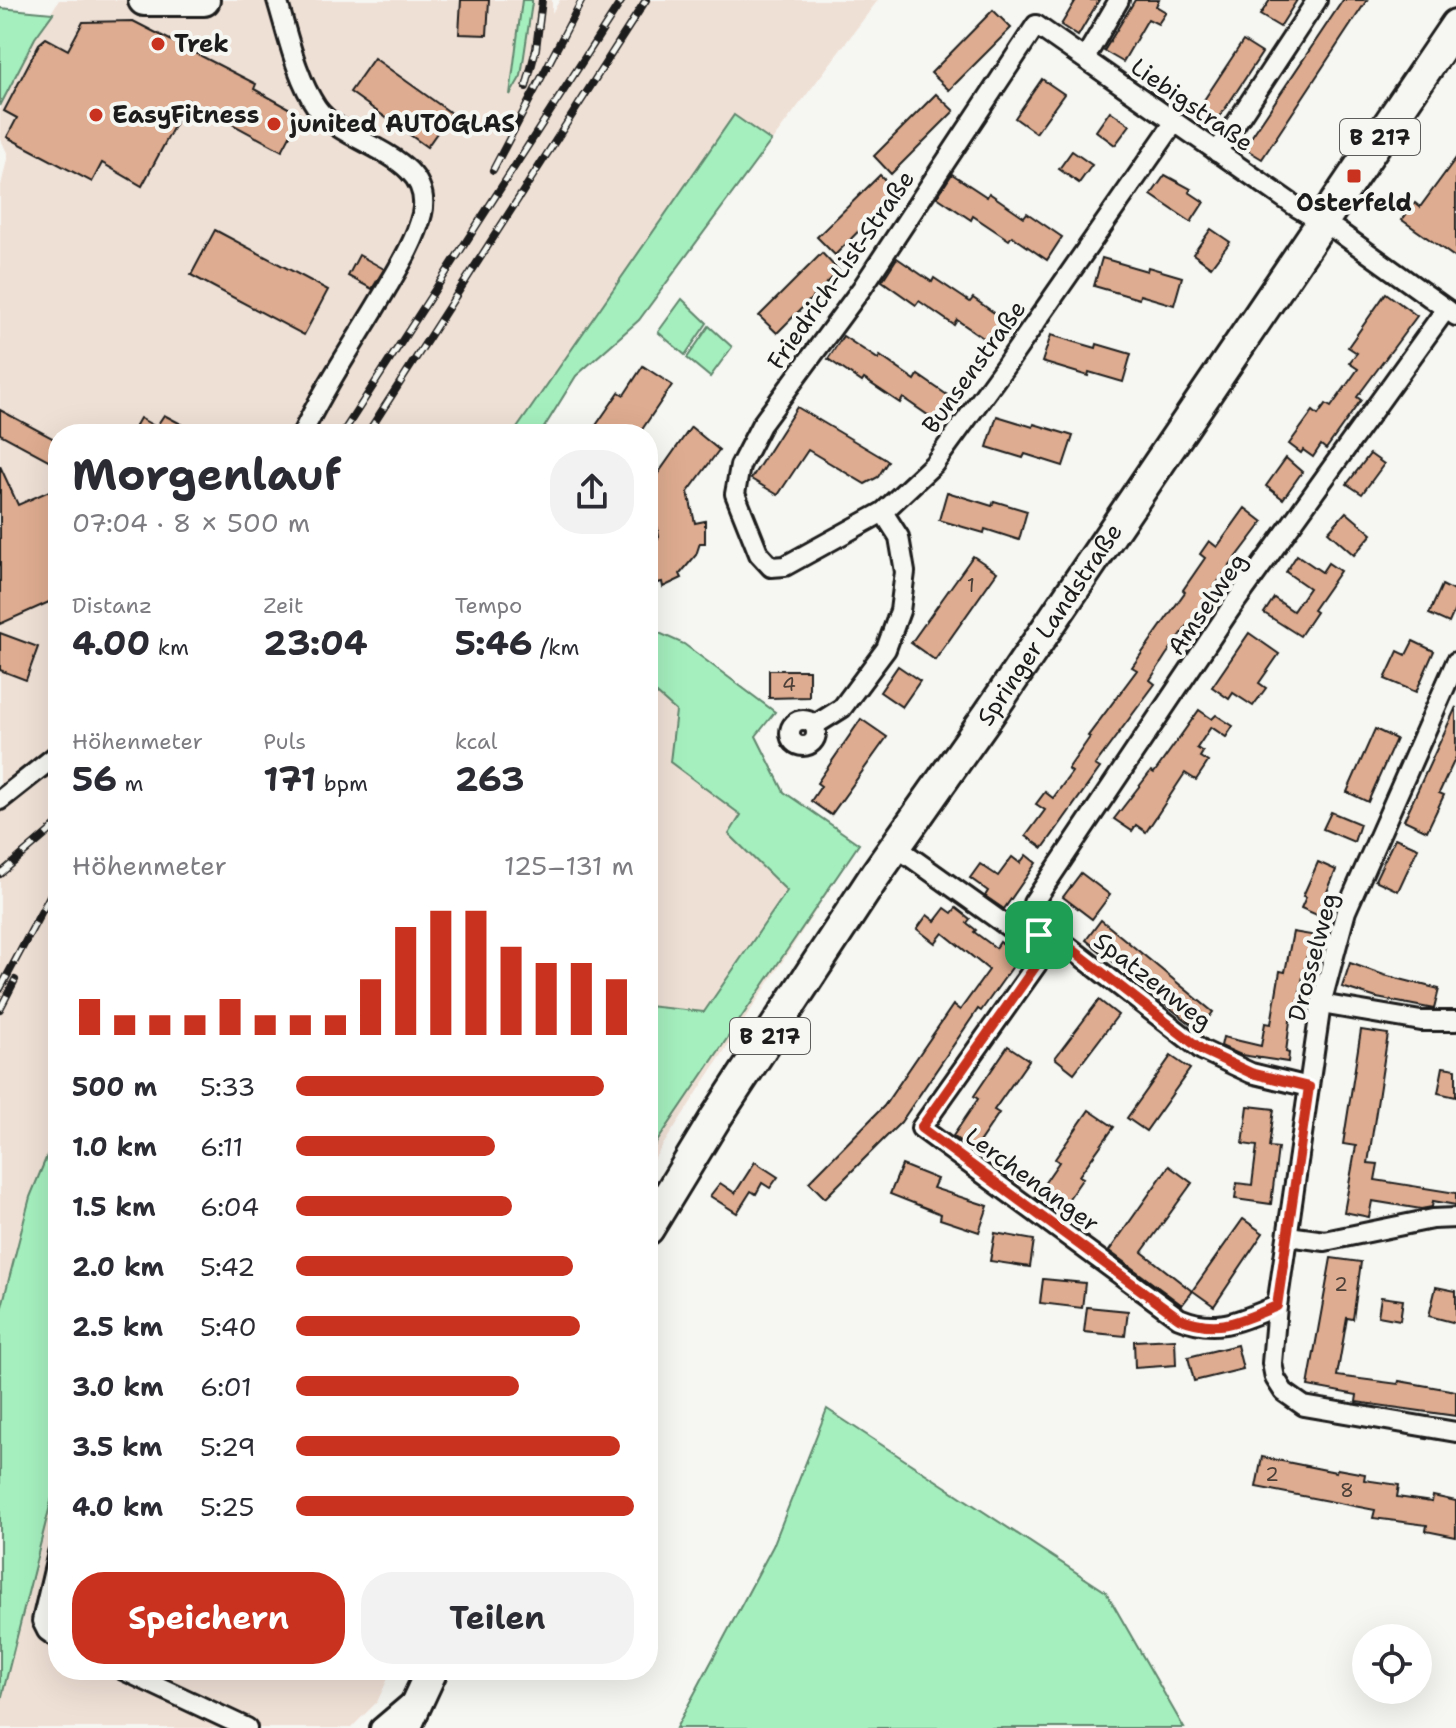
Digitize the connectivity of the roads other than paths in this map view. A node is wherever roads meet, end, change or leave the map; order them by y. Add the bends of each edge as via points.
1 (144, 0) edge
2 (204, 0) edge
3 (277, 0) edge
4 (1119, 0) edge
5 (1317, 0) edge
6 (1036, 25) joint
7 (1456, 25) edge
8 (1085, 58) junction
9 (1174, 123) junction
10 (1217, 152) junction
11 (1322, 223) junction
12 (1451, 313) edge
13 (308, 424) edge
14 (883, 512) junction
15 (759, 554) joint
16 (1456, 662) edge
17 (815, 725) dead end
18 (48, 762) edge
19 (0, 800) edge
20 (895, 846) junction
21 (1039, 935) junction
22 (1321, 1004) junction
23 (1456, 1021) edge
24 (1309, 1087) junction
25 (658, 1213) edge
26 (1456, 1218) edge
27 (1288, 1236) junction
28 (1277, 1306) junction
29 (1456, 1432) edge
30 (48, 1596) edge
31 (48, 1632) edge
32 (144, 1680) edge
33 (426, 1682) edge
34 (247, 1728) edge
35 (380, 1728) edge
36 (405, 1728) edge

1 - 2 main road
3 - 13 street via 301,78 320,112 407,169 423,199 419,223 398,269
4 - 8 street
5 - 10 street
6 - 8 street, Liebigstraße
6 - 15 street, Friedrich-List-Straße via 862,288 761,425 740,466 735,494
7 - 11 main road, Springer Landstraße / B 217
8 - 9 street, Liebigstraße
9 - 10 street, Liebigstraße
9 - 14 street, Bunsenstraße via 934,464
10 - 11 street, Liebigstraße
11 - 12 street, Liebigstraße
11 - 20 main road, Springer Landstraße / B 217
12 - 21 street, Amselweg via 1229,611 1033,903
14 - 15 street, Bunsenstraße via 785,566 771,567
14 - 17 street via 899,537 905,572 900,611 886,649 851,696
16 - 22 street, Drosselweg via 1346,911
18 - 19 street
20 - 21 street, Spatzenweg via 1010,928
20 - 25 main road, Springer Landstraße / B 217
21 - 24 street, Spatzenweg via 1064,943 1202,1050 1251,1073
21 - 28 street, Lerchenanger via 1037,964 921,1128 1179,1318 1199,1326 1225,1326
22 - 23 street via 1421,1021
22 - 24 street, Drosselweg
24 - 27 street, Drosselweg
26 - 27 street via 1325,1241
27 - 28 street, Drosselweg
28 - 29 street, Drosselweg via 1272,1363 1284,1392 1304,1406
30 - 31 street via 42,1621
32 - 34 street
33 - 35 street
33 - 36 main road

